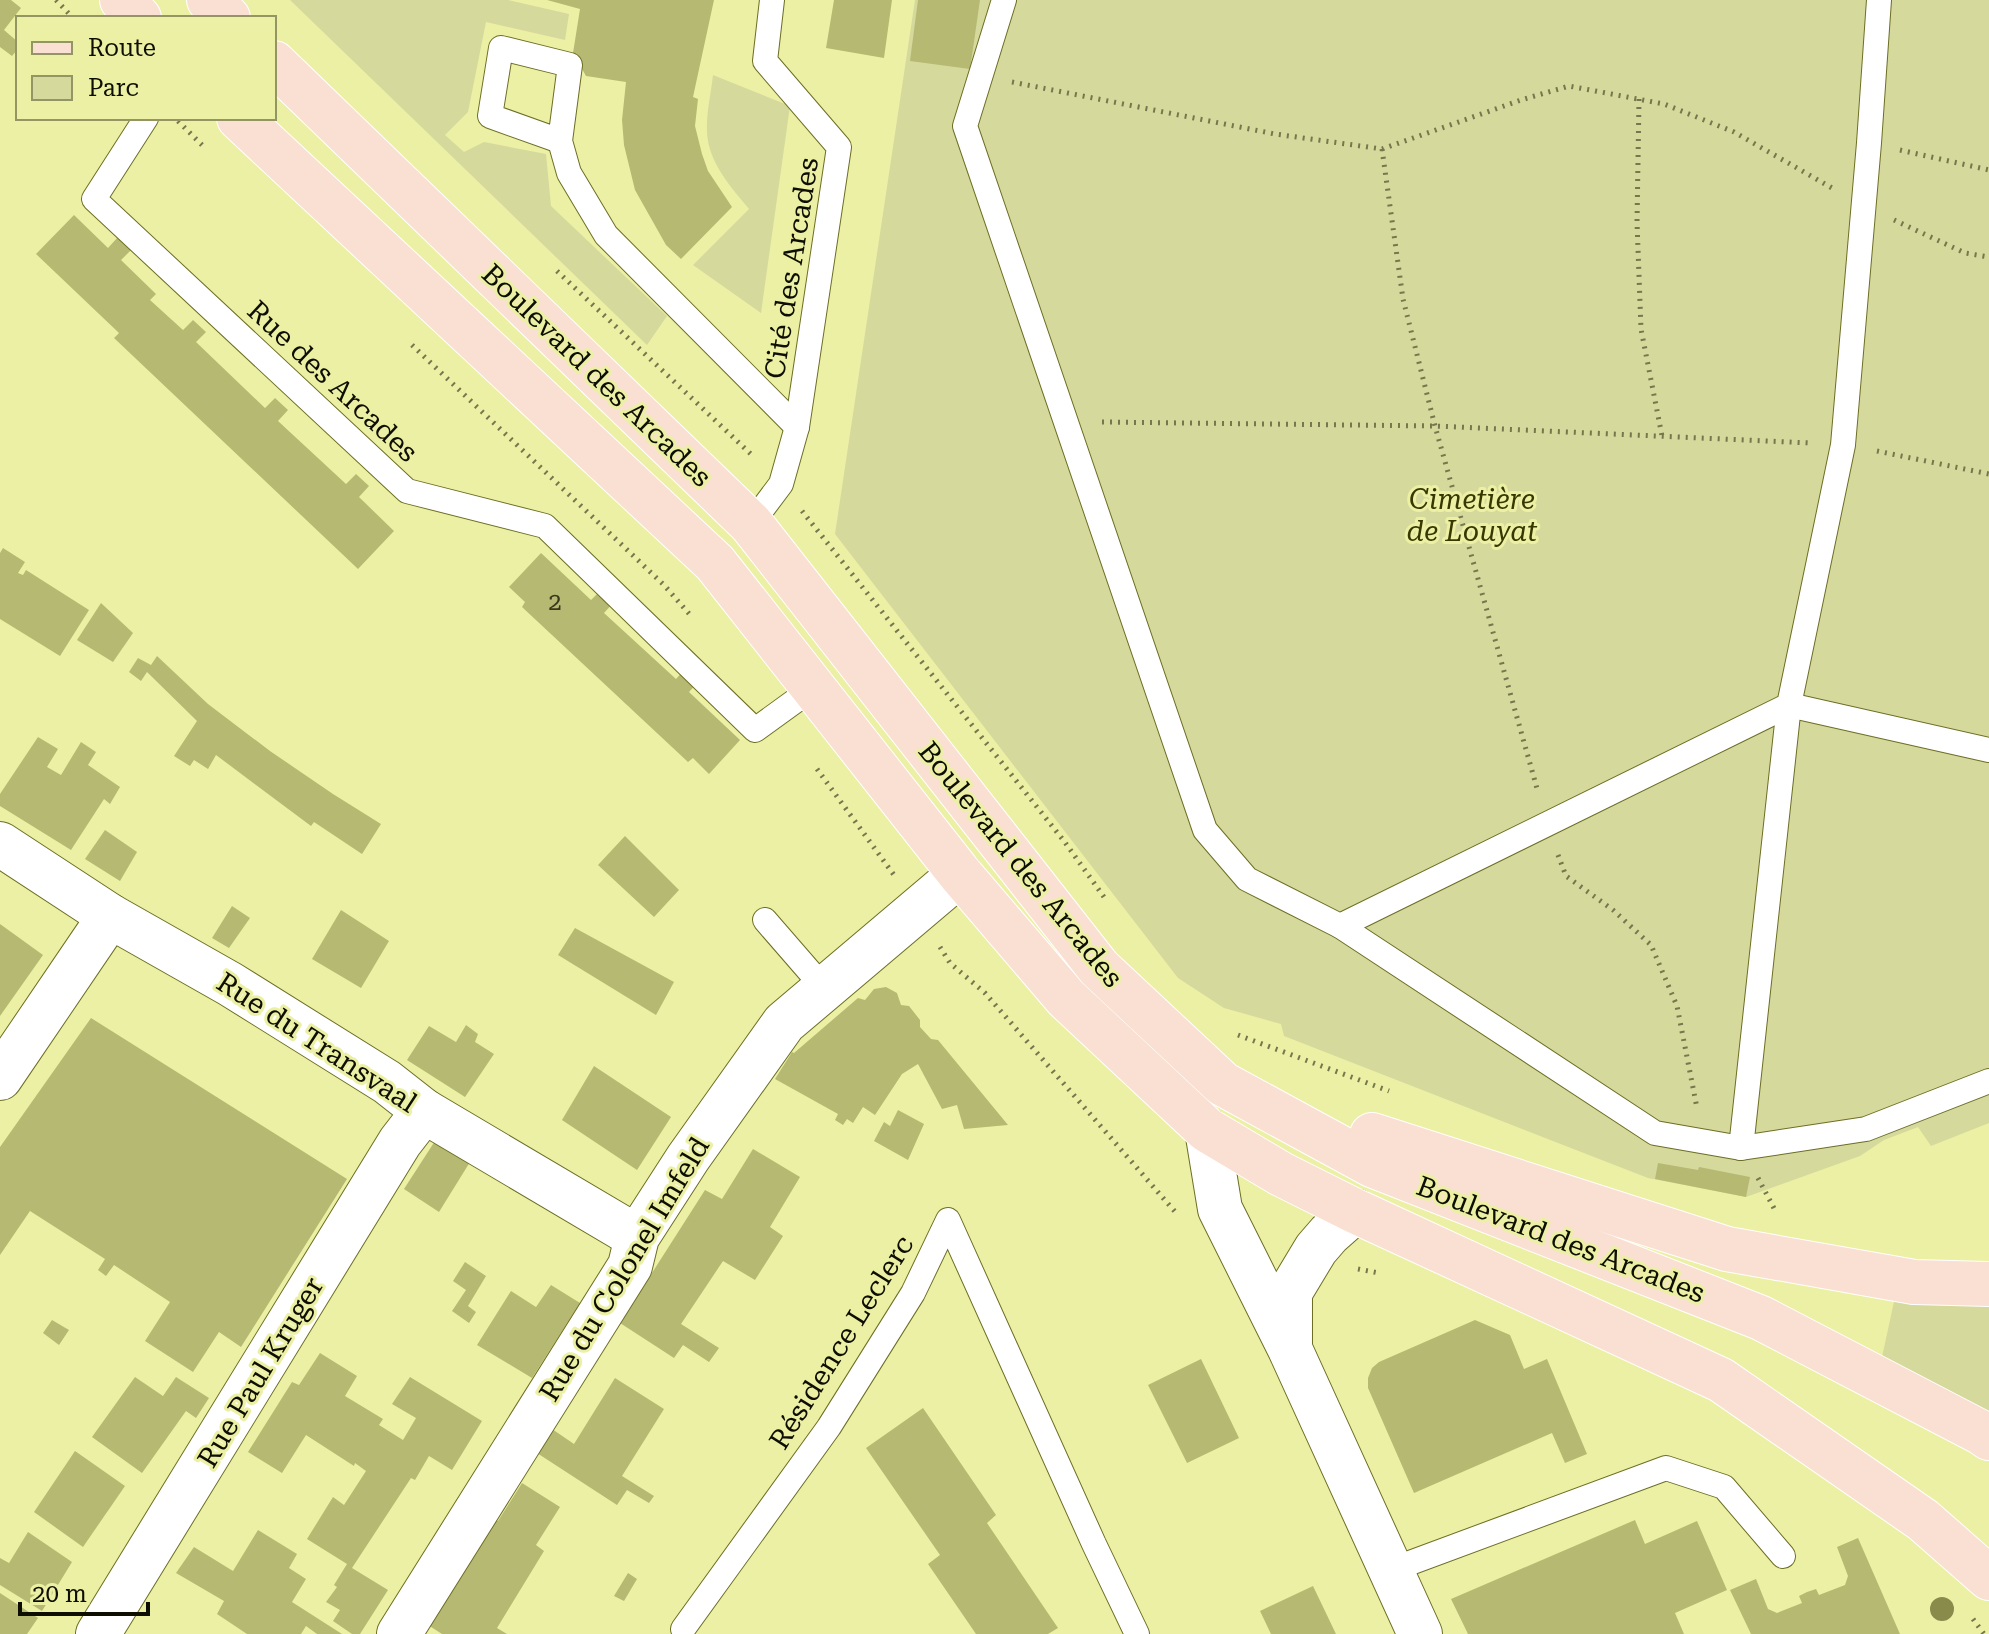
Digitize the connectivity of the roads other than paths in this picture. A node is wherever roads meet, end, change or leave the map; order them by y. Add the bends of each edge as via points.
1 (122, 0) edge
2 (209, 0) edge
3 (772, 0) edge
4 (1004, 0) edge
5 (1879, 0) edge
6 (137, 16) edge
7 (226, 16) edge
8 (276, 65) edge
9 (145, 120) edge
10 (241, 120) edge
11 (560, 141) dead end
12 (797, 427) junction
13 (751, 524) junction
14 (813, 688) junction
15 (1789, 705) junction
16 (1989, 750) edge
17 (0, 844) edge
18 (960, 874) junction
19 (110, 916) junction
20 (765, 920) dead end
21 (1340, 926) junction
22 (824, 988) junction
23 (0, 1078) edge
24 (1989, 1081) edge
25 (1223, 1084) junction
26 (424, 1111) junction
27 (1207, 1130) junction
28 (1741, 1148) junction
29 (1355, 1211) junction
30 (637, 1237) junction
31 (1989, 1284) edge
32 (1290, 1349) junction
33 (1989, 1438) edge
34 (1783, 1556) dead end
35 (1391, 1570) junction
36 (1989, 1578) edge
37 (683, 1629) dead end
38 (98, 1634) edge
39 (399, 1634) edge
40 (1137, 1634) edge
41 (1420, 1634) edge

1 - 6 main road
2 - 7 main road
3 - 12 lane, Cité des Arcades via 765,61 839,147
4 - 21 lane via 965,126 1205,830 1247,879
5 - 15 lane via 1843,445
8 - 13 main road, Boulevard des Arcades
9 - 14 lane, Rue des Arcades via 94,199 407,491 545,526 755,730
10 - 14 main road, Boulevard des Arcades via 715,563
11 - 12 lane, Cité des Arcades via 569,173 606,235
12 - 13 lane, Cité des Arcades via 781,484
13 - 25 main road, Boulevard des Arcades via 1099,968
14 - 18 main road, Boulevard des Arcades
15 - 16 lane
15 - 21 lane
15 - 28 lane
17 - 19 street, Rue du Transvaal
18 - 22 street, Rue du Colonel Imfeld
18 - 27 main road, Boulevard des Arcades via 1066,998
19 - 23 street
19 - 26 street, Rue du Transvaal via 348,1057
20 - 22 lane
21 - 28 lane via 1655,1133
22 - 30 street, Rue du Colonel Imfeld via 784,1023
24 - 28 lane via 1866,1129
25 - 31 main road via 1727,1249 1914,1282
25 - 33 main road, Boulevard des Arcades via 1372,1165 1761,1318
26 - 30 street, Rue du Transvaal
26 - 38 street, Rue Paul Kruger
27 - 29 main road, Boulevard des Arcades
27 - 32 street via 1220,1209
29 - 32 street via 1316,1249 1290,1292
29 - 36 main road, Boulevard des Arcades via 1721,1380 1923,1520
30 - 39 street, Rue du Colonel Imfeld via 630,1266
32 - 35 street
34 - 35 lane via 1724,1487 1666,1468
35 - 41 street
37 - 40 lane, Résidence Leclerc via 829,1427 913,1293 948,1220

